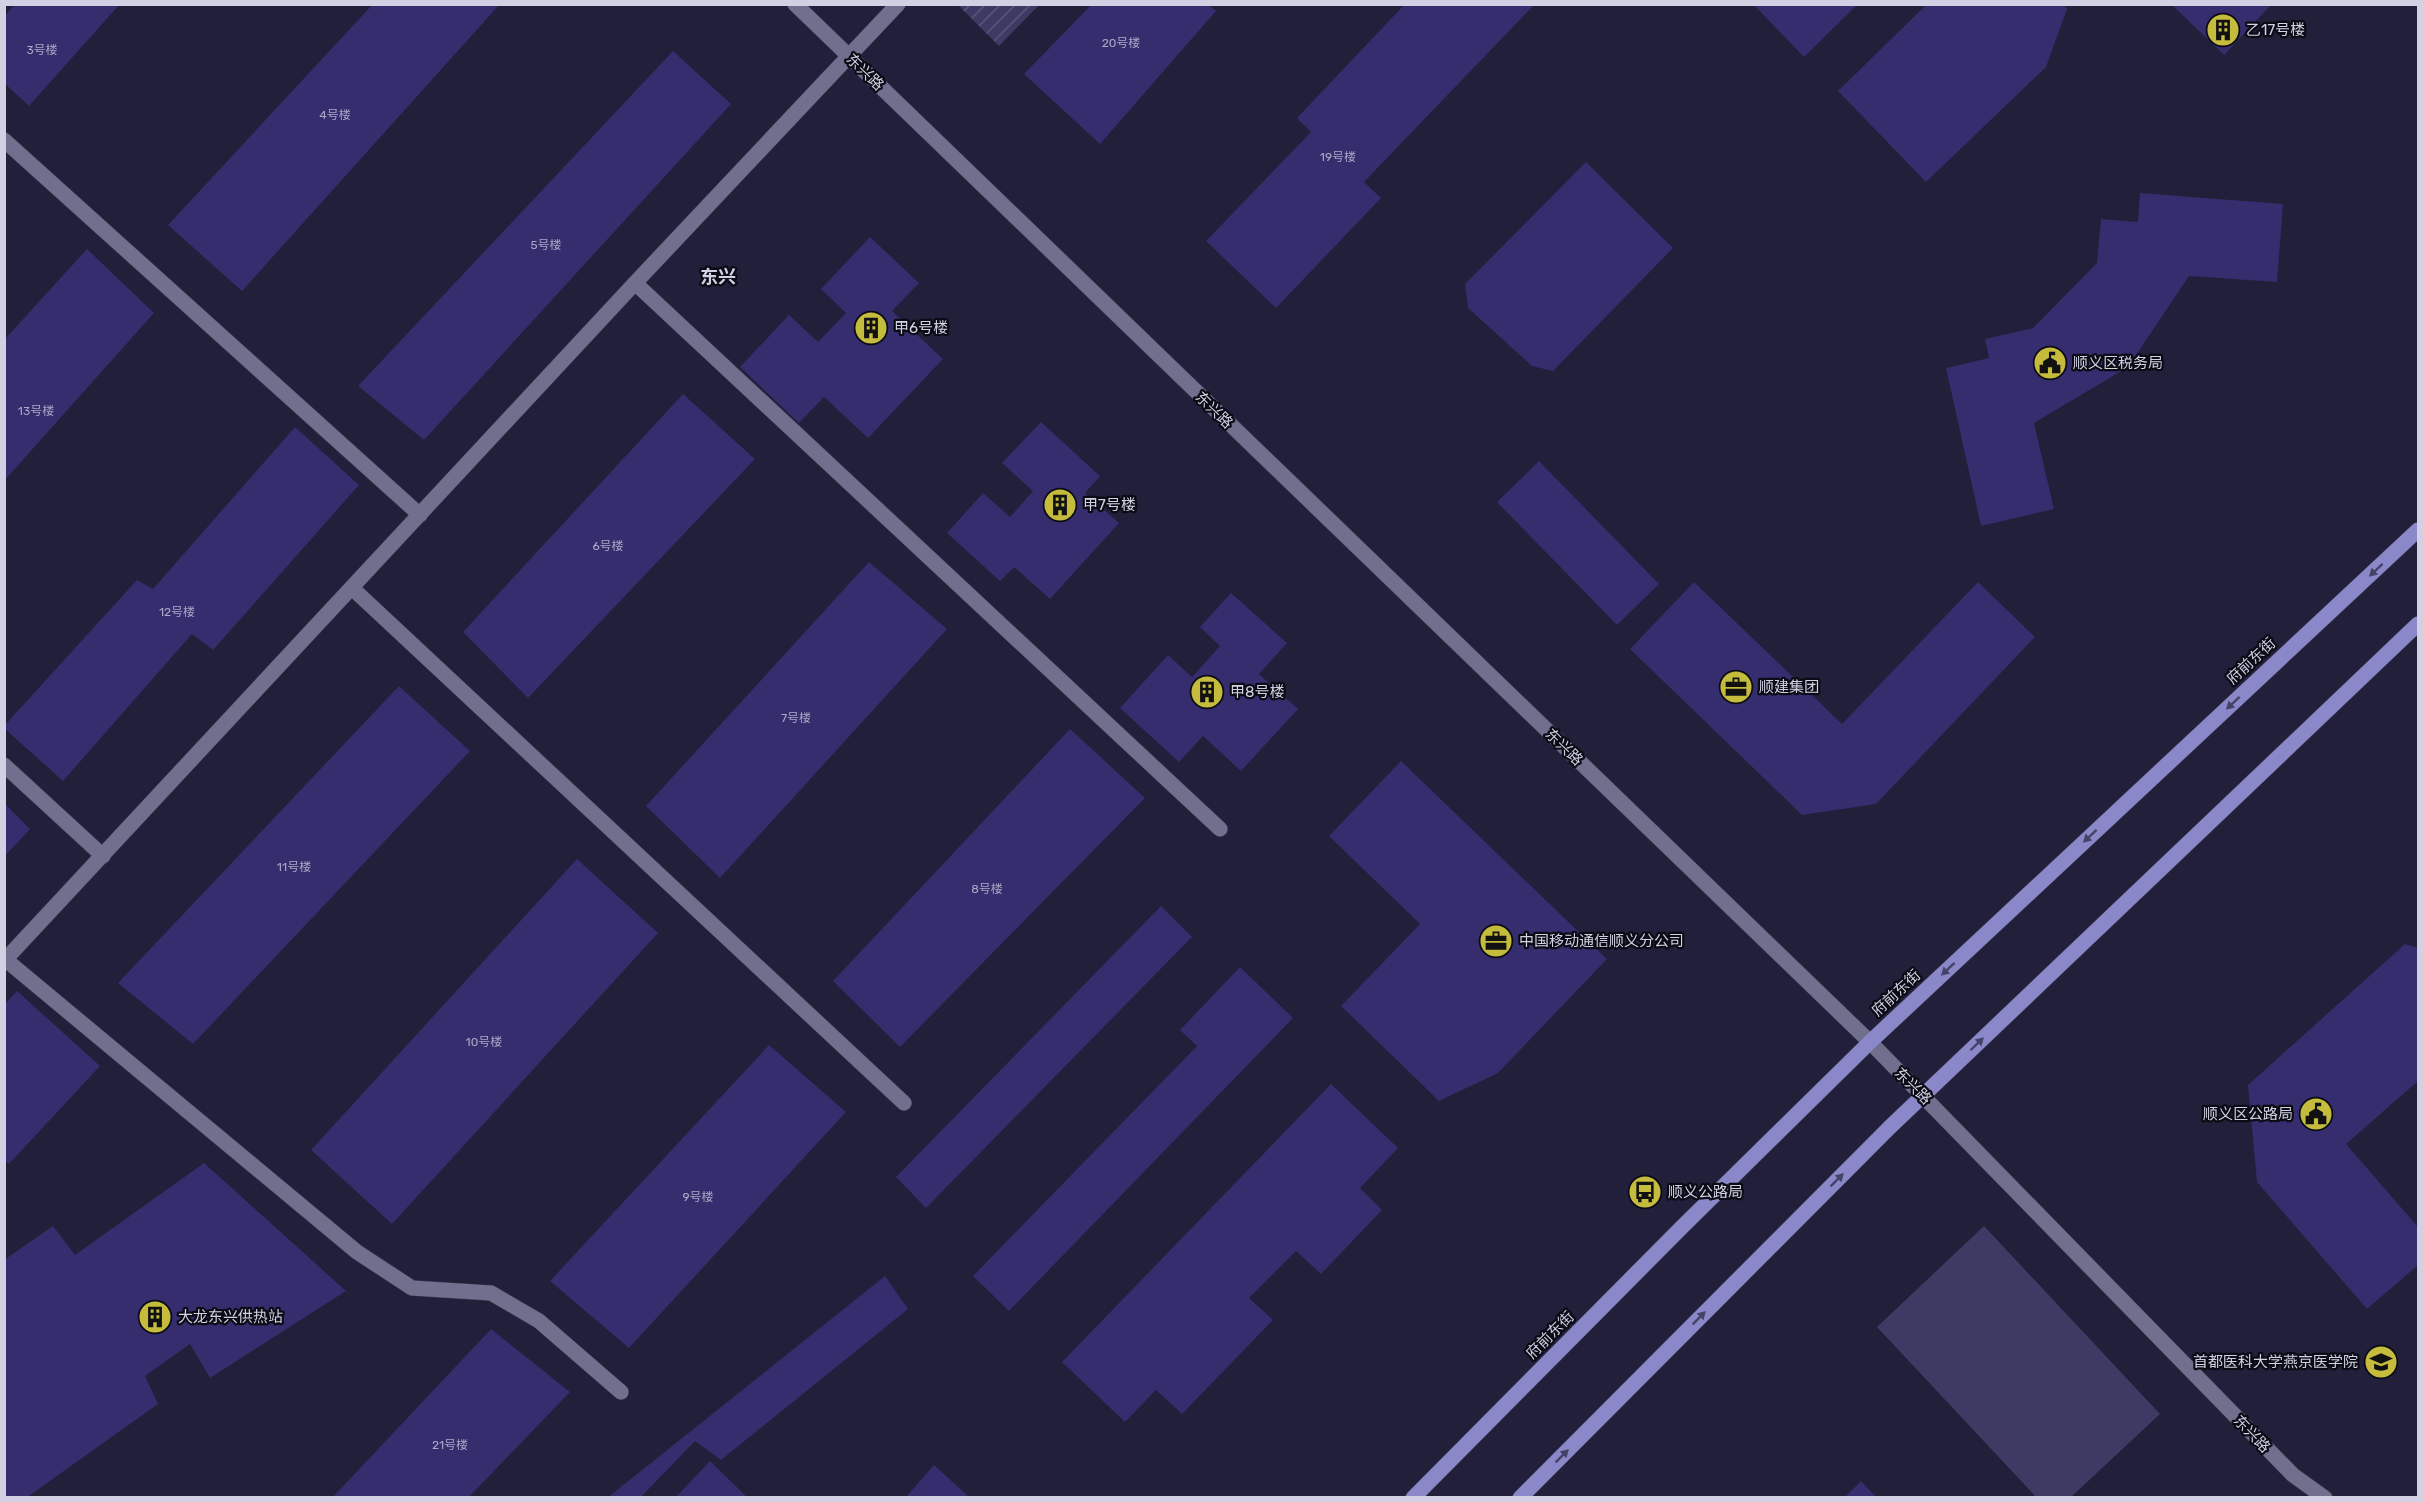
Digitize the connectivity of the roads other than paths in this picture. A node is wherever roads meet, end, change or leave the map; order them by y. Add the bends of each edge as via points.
1 (795, 4) edge
2 (898, 4) edge
3 (849, 57) junction
4 (4, 140) edge
5 (634, 283) junction
6 (420, 514) junction
7 (2418, 530) edge
8 (352, 588) junction
9 (2418, 624) edge
10 (4, 765) edge
11 (1220, 829) dead end
12 (103, 856) junction
13 (5, 961) edge
14 (1870, 1042) junction
15 (1923, 1096) junction
16 (904, 1103) dead end
17 (621, 1392) dead end
18 (1413, 1497) edge
19 (1520, 1497) edge
20 (2325, 1497) edge

1 - 3 street, 东兴路
2 - 3 street
3 - 5 street
3 - 14 street, 东兴路
4 - 6 street
5 - 6 street
5 - 11 street
6 - 8 street
7 -> 14 main road, 府前东街
8 - 12 street
8 - 16 street
15 -> 9 main road
10 - 12 street
12 - 13 street
13 - 17 street via 357,1252 412,1288 492,1293 539,1321
14 - 15 street, 东兴路
14 - 18 main road, 府前东街
19 -> 15 main road
15 - 20 street, 东兴路 via 2292,1475

